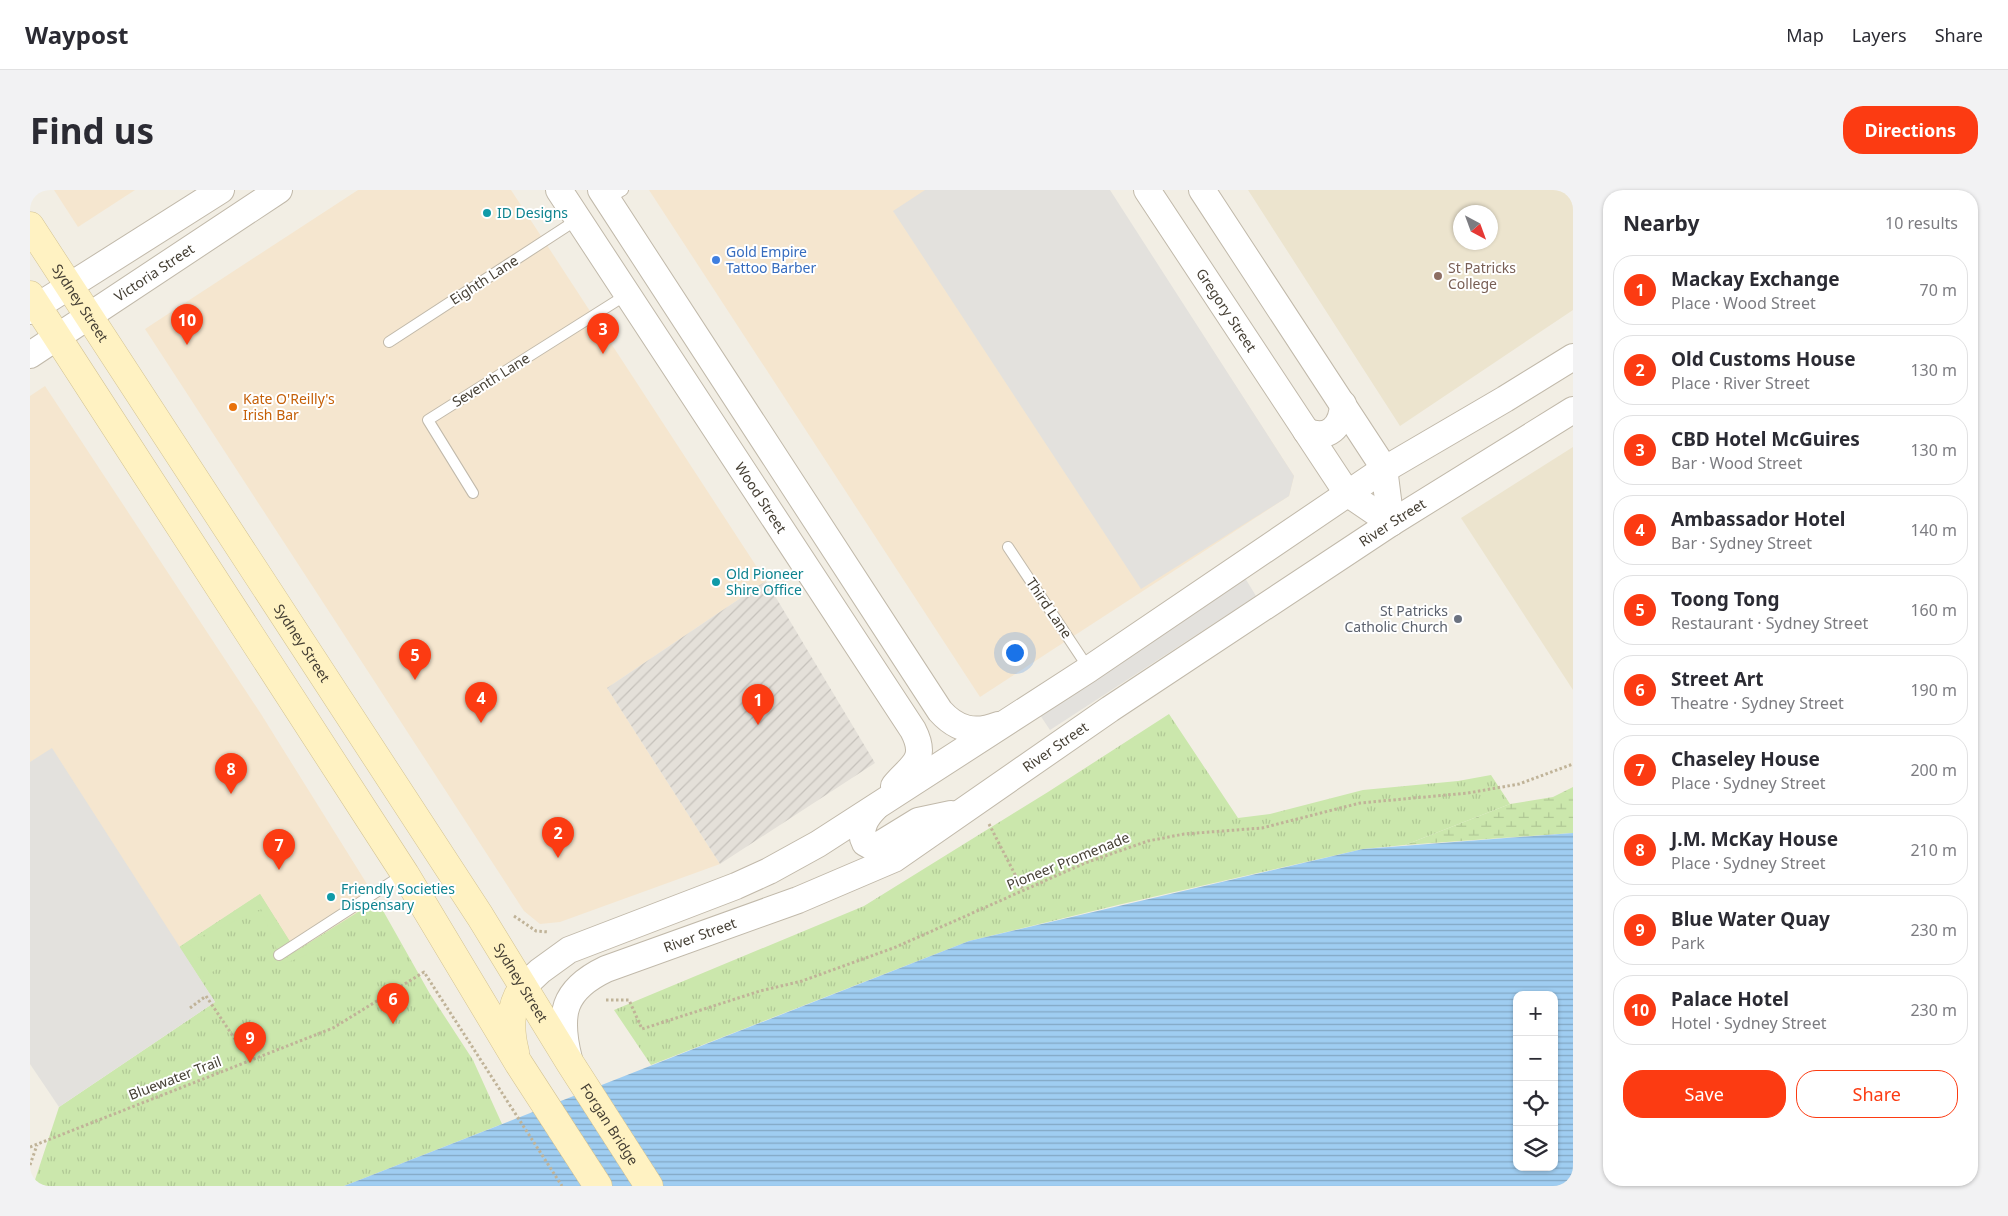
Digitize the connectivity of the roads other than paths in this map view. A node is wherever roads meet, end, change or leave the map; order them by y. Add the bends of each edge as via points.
1 (221, 190) edge
2 (279, 190) edge
3 (559, 190) edge
4 (1147, 190) edge
5 (1202, 190) edge
6 (610, 193) edge
7 (578, 219) junction
8 (30, 226) edge
9 (656, 274) junction
10 (70, 287) junction
11 (627, 294) junction
12 (32, 304) edge
13 (88, 316) junction
14 (57, 338) junction
15 (389, 342) dead end
16 (30, 355) edge
17 (1573, 357) edge
18 (728, 384) junction
19 (698, 403) junction
20 (1343, 404) junction
21 (1573, 410) edge
22 (1306, 430) junction
23 (1384, 468) junction
24 (473, 493) dead end
25 (1347, 493) junction
26 (1391, 523) junction
27 (819, 525) junction
28 (790, 544) junction
29 (1008, 547) dead end
30 (1089, 669) junction
31 (1011, 720) junction
32 (878, 806) junction
33 (962, 813) junction
34 (428, 836) junction
35 (405, 874) junction
36 (279, 954) dead end
37 (523, 987) junction
38 (570, 1063) junction
39 (526, 1075) junction
40 (598, 1186) edge
41 (649, 1186) edge

1 - 10 street
2 - 13 street, Victoria Street
3 - 7 street, Wood Street
4 - 22 street, Gregory Street
5 - 20 street
6 - 7 street
6 - 9 street
7 - 11 street, Wood Street
7 - 15 lane, Eighth Lane
8 - 10 main road, Sydney Street
9 - 11 street
9 - 18 street
10 - 12 street
10 - 13 main road, Sydney Street
11 - 19 street, Wood Street
11 - 24 lane, Seventh Lane via 428,420
12 - 14 main road
13 - 14 street, Victoria Street
13 - 34 main road, Sydney Street
14 - 16 street, Victoria Street
14 - 35 main road
17 - 23 street
18 - 19 street
18 - 27 street
19 - 28 street, Wood Street
20 - 22 street via 1340,421 1332,430 1322,434
20 - 23 street
21 - 26 street, River Street
22 - 25 street, Gregory Street
23 - 25 street
23 - 26 street
25 - 26 street, Gregory Street
25 - 30 street
26 - 33 street, River Street via 1110,709
27 - 28 street
27 - 31 street via 945,716 960,726 977,731
28 - 32 street, Wood Street via 916,738 916,764
29 - 30 lane, Third Lane
30 - 31 street
31 - 32 street
32 - 33 street, Wood Street via 865,821 862,833 865,843 874,848 918,821
32 - 37 street via 800,855 750,880 569,950
33 - 38 street, River Street via 903,854 878,867 798,900 606,969 586,980 572,995 563,1017 563,1037
34 - 35 main road
34 - 37 main road, Sydney Street
35 - 36 lane
35 - 39 main road
37 - 38 main road, Sydney Street
37 - 39 main road via 514,1002 511,1023 512,1040
38 - 41 main road, Forgan Bridge
39 - 40 main road

